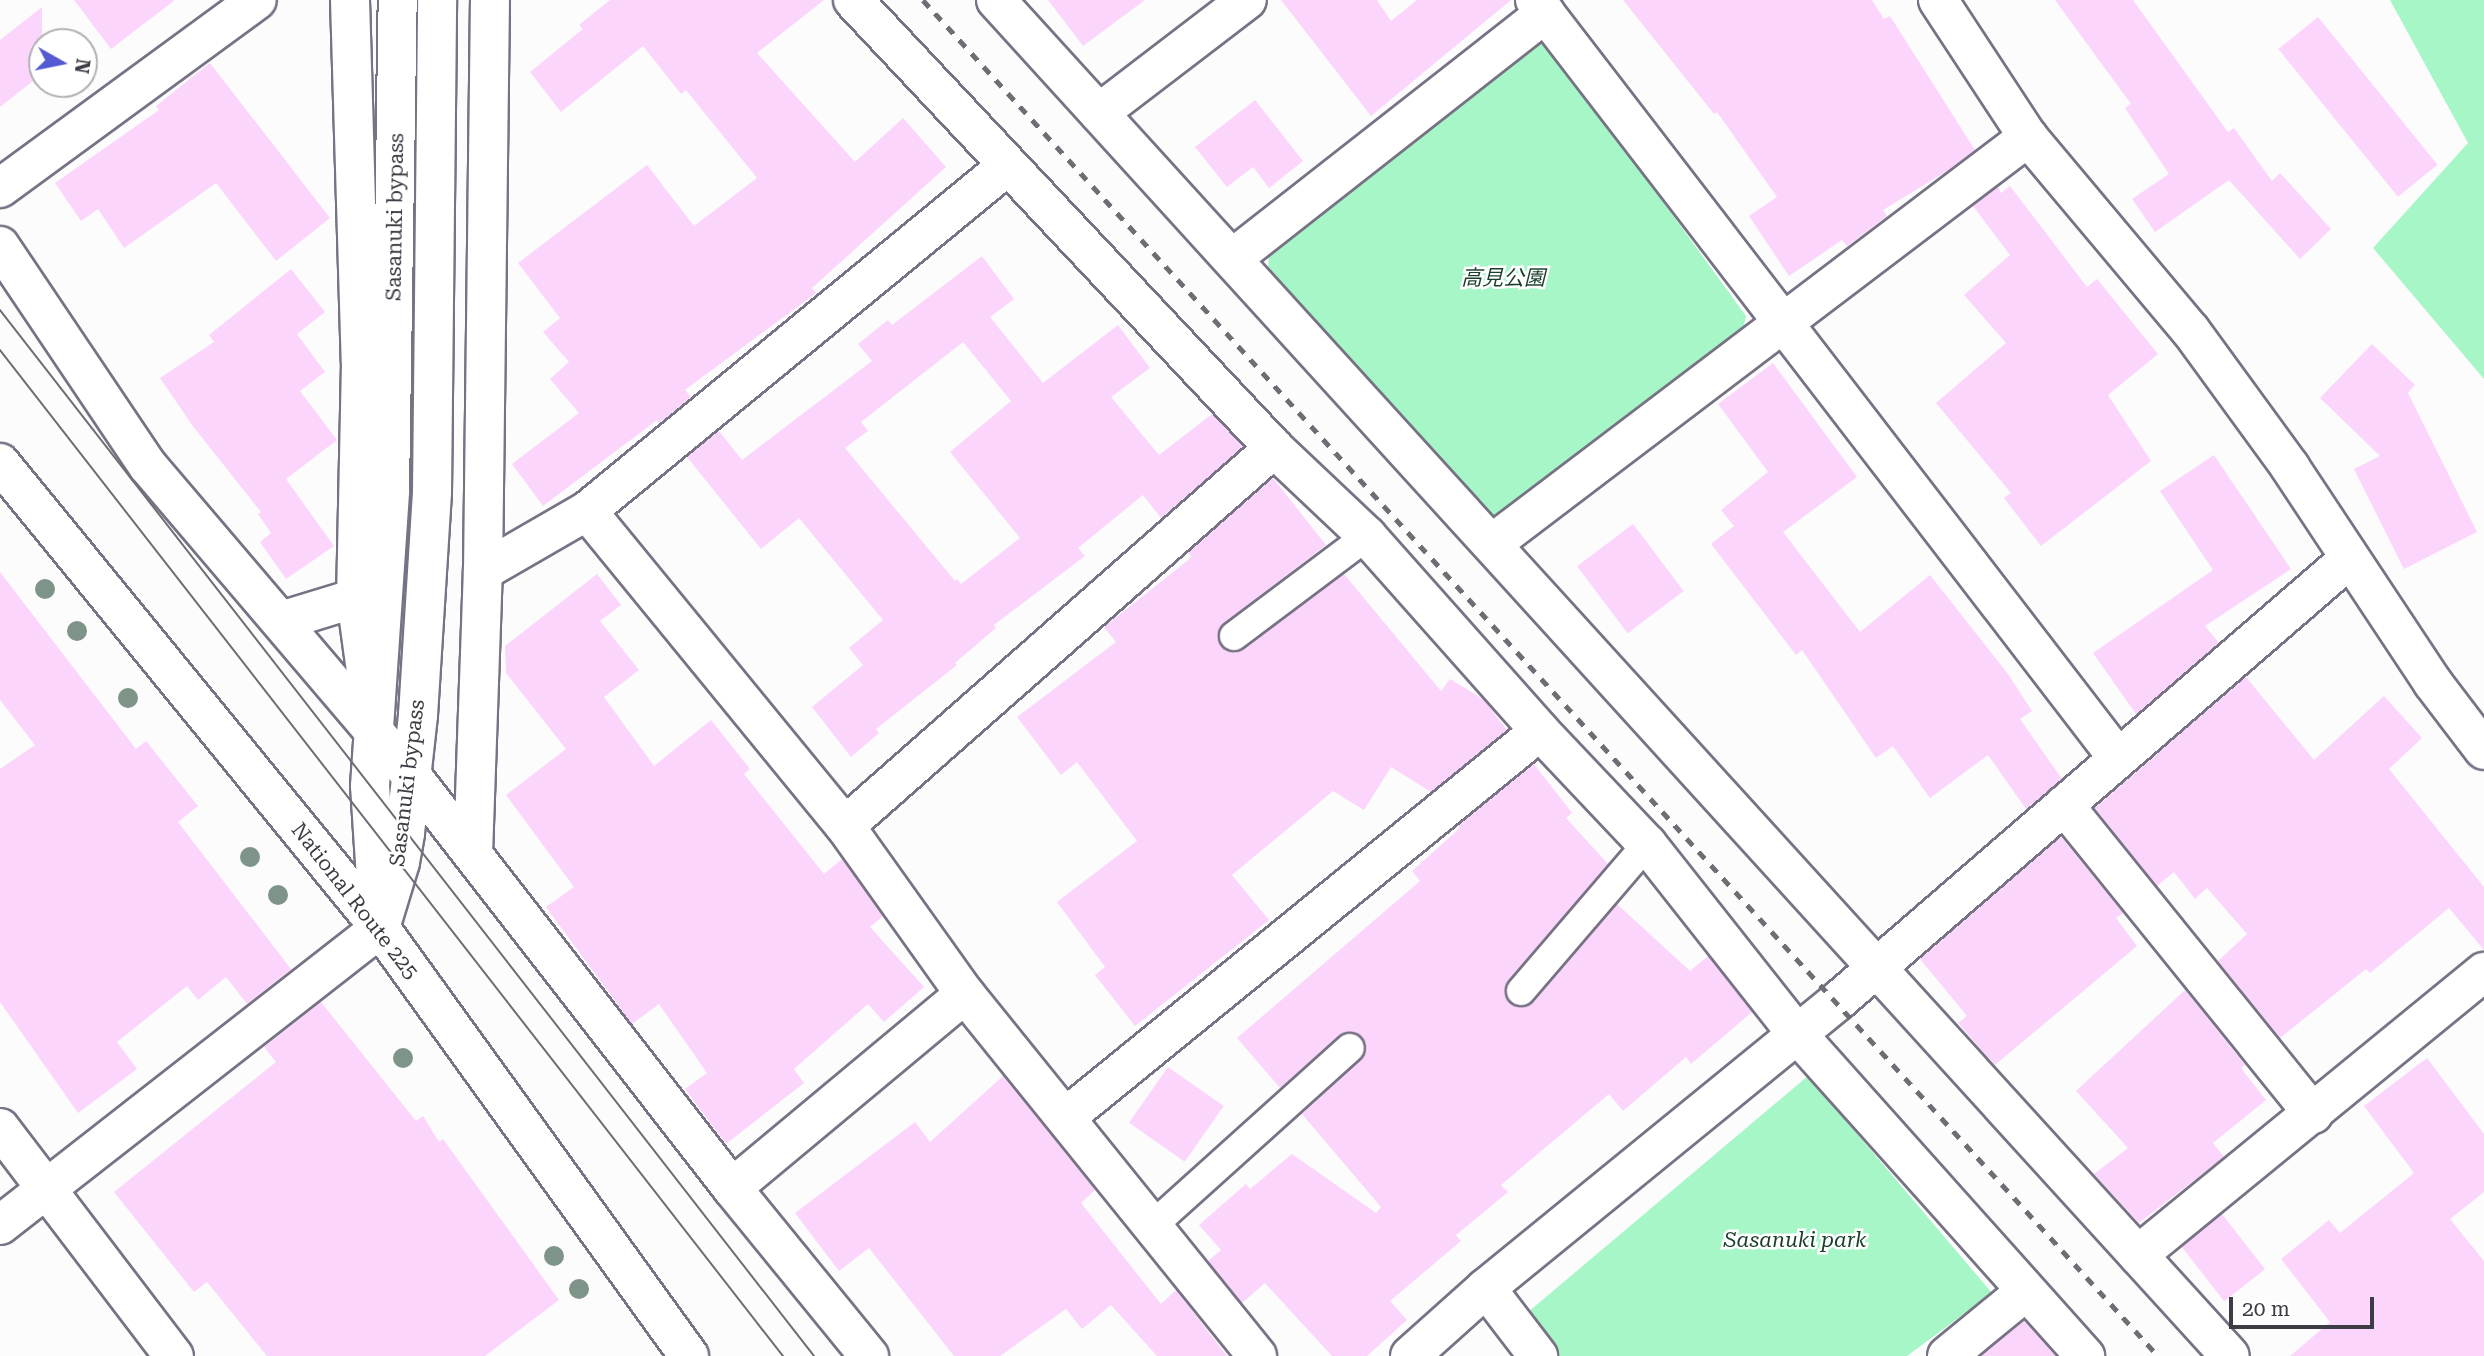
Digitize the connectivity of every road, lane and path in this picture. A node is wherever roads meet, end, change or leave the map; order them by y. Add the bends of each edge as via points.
1 (257, 0) edge
2 (351, 0) edge
3 (398, 0) edge
4 (438, 0) edge
5 (490, 0) edge
6 (853, 0) edge
7 (996, 0) edge
8 (1247, 0) edge
9 (1938, 0) edge
10 (1540, 6) edge
11 (1099, 113) junction
12 (2028, 137) junction
13 (1007, 166) junction
14 (0, 188) edge
15 (0, 246) edge
16 (1233, 258) junction
17 (1782, 321) junction
18 (1274, 448) junction
19 (0, 463) edge
20 (587, 511) junction
21 (1367, 536) junction
22 (1493, 543) junction
23 (2349, 559) junction
24 (483, 571) junction
25 (383, 572) junction
26 (356, 598) junction
27 (281, 621) junction
28 (1234, 636) dead end
29 (1540, 731) junction
30 (374, 734) junction
31 (2484, 750) edge
32 (2118, 758) junction
33 (411, 775) junction
34 (2064, 805) junction
35 (845, 826) junction
36 (1647, 844) junction
37 (473, 854) junction
38 (380, 928) junction
39 (1878, 966) junction
40 (2484, 971) edge
41 (1521, 991) dead end
42 (965, 994) junction
43 (1798, 1035) junction
44 (1350, 1048) dead end
45 (2312, 1114) junction
46 (1066, 1117) junction
47 (0, 1128) edge
48 (45, 1188) junction
49 (732, 1188) junction
50 (0, 1226) edge
51 (1152, 1226) junction
52 (2138, 1255) junction
53 (1486, 1287) junction
54 (2026, 1291) junction
55 (174, 1356) edge
56 (690, 1356) edge
57 (869, 1356) edge
58 (1257, 1356) edge
59 (1410, 1356) edge
60 (1538, 1356) edge
61 (1947, 1356) edge
62 (2085, 1356) edge
63 (2230, 1356) edge

1 - 14 main road
2 - 26 main road via 361,362
3 - 25 main road, Sasanuki bypass via 390,491
4 - 33 main road, Sasanuki bypass via 432,492
5 - 24 main road
6 - 13 main road
7 - 11 main road
8 - 11 main road
9 - 12 main road
10 - 16 main road
10 - 17 main road
11 - 16 main road
12 - 17 main road
12 - 23 main road via 2191,331 2290,467
13 - 18 main road
13 - 20 main road
15 - 27 main road via 148,466
16 - 22 main road
17 - 22 main road
17 - 32 main road
18 - 21 main road
18 - 35 main road
19 - 38 main road, National Route 225
20 - 24 main road
20 - 35 main road
21 - 28 lane
21 - 29 main road
22 - 39 main road
23 - 31 main road via 2432,683
23 - 32 main road
24 - 37 main road
25 - 26 main road
25 - 30 main road, Sasanuki bypass
26 - 27 main road
26 - 30 main road
27 - 30 main road
29 - 36 main road
29 - 46 main road
30 - 33 main road
30 - 38 main road, Sasanuki bypass via 370,827
32 - 34 main road
33 - 37 main road
33 - 38 main road, Sasanuki bypass via 400,862
34 - 39 main road
34 - 45 main road
35 - 42 main road
36 - 41 lane
36 - 43 main road
37 - 49 main road
38 - 48 main road
38 - 56 main road, National Route 225
39 - 43 main road
39 - 52 main road
40 - 45 main road
42 - 46 main road
42 - 49 main road
43 - 53 main road
43 - 54 main road
44 - 51 lane
45 - 52 main road
46 - 51 main road
47 - 48 main road
48 - 50 main road
48 - 55 main road
49 - 57 main road
51 - 58 main road
52 - 63 main road
53 - 59 main road
53 - 60 main road
54 - 61 main road
54 - 62 main road

